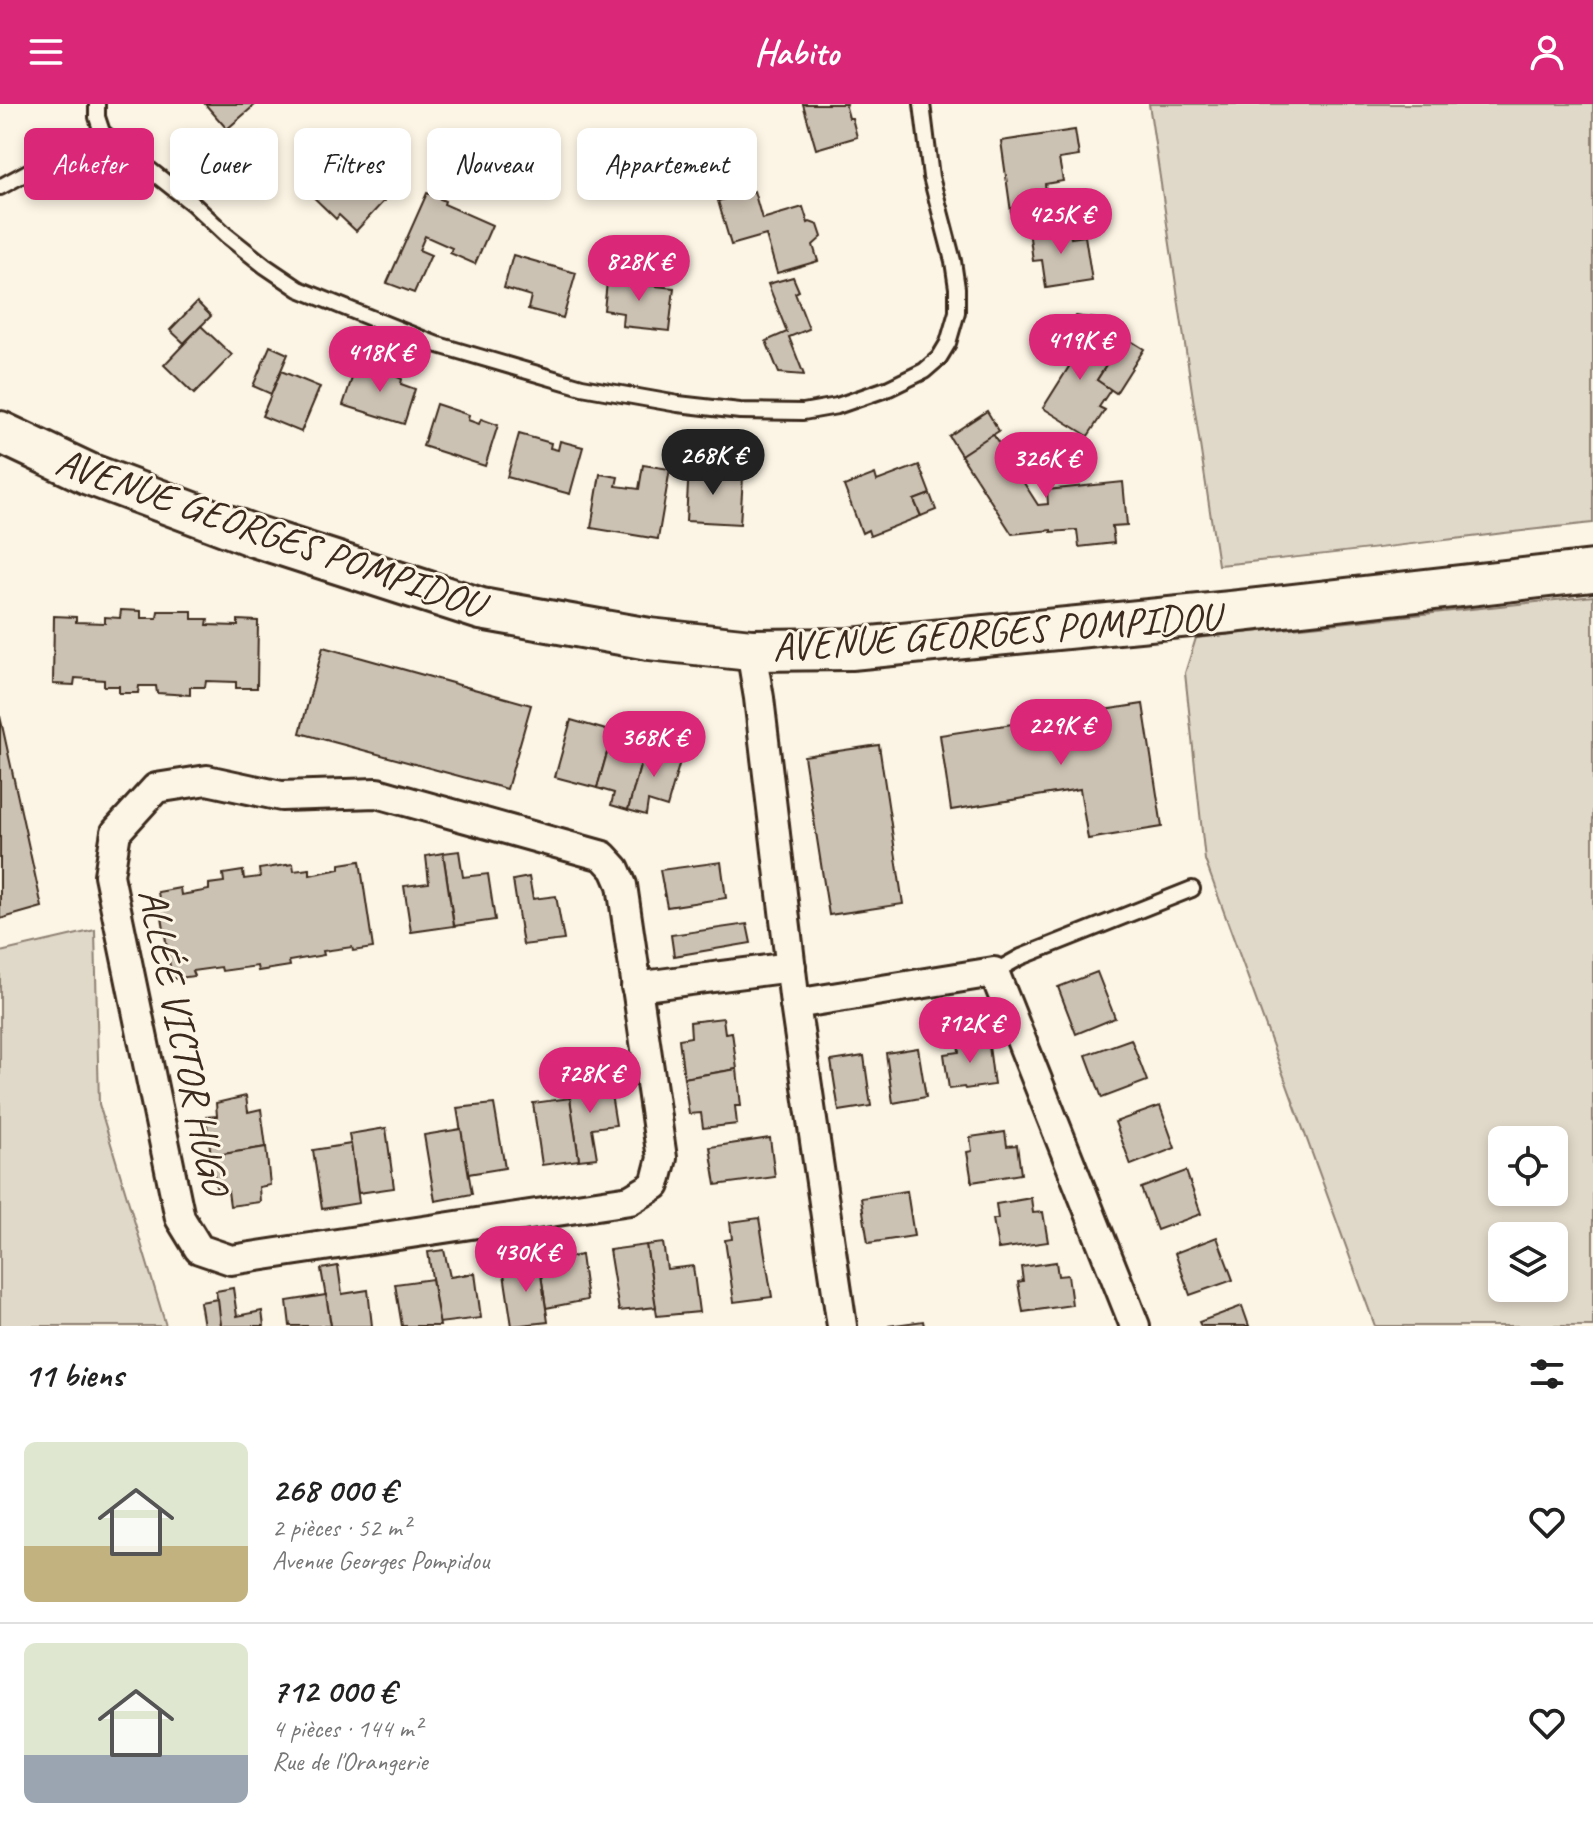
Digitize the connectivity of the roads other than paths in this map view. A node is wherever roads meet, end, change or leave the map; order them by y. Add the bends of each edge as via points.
1 (97, 104) edge
2 (922, 104) edge
3 (101, 128) edge
4 (154, 173) edge
5 (24, 174) edge
6 (0, 187) edge
7 (0, 432) edge
8 (1593, 571) edge
9 (751, 650) junction
10 (1192, 889) dead end
11 (791, 967) junction
12 (994, 972) junction
13 (636, 987) junction
14 (795, 1004) junction
15 (842, 1326) edge
16 (1135, 1326) edge

1 - 3 lane
2 - 4 lane via 931,177 957,288 948,343 924,371 889,388 803,412 678,404 582,387 420,339 299,289
5 - 6 lane
7 - 9 main road, AVENUE GEORGES POMPIDOU via 89,474 254,536 481,609 649,639
8 - 9 main road, AVENUE GEORGES POMPIDOU via 851,649
9 - 11 street
10 - 12 lane
11 - 13 street
11 - 14 street
12 - 14 street
12 - 16 street
13 - 13 street, ALLÉE VICTOR HUGO via 662,1158 655,1185 630,1200 231,1260 199,1249 180,1218 109,875 116,832 156,788 207,780 281,796 377,793 603,856 622,885
14 - 15 street

